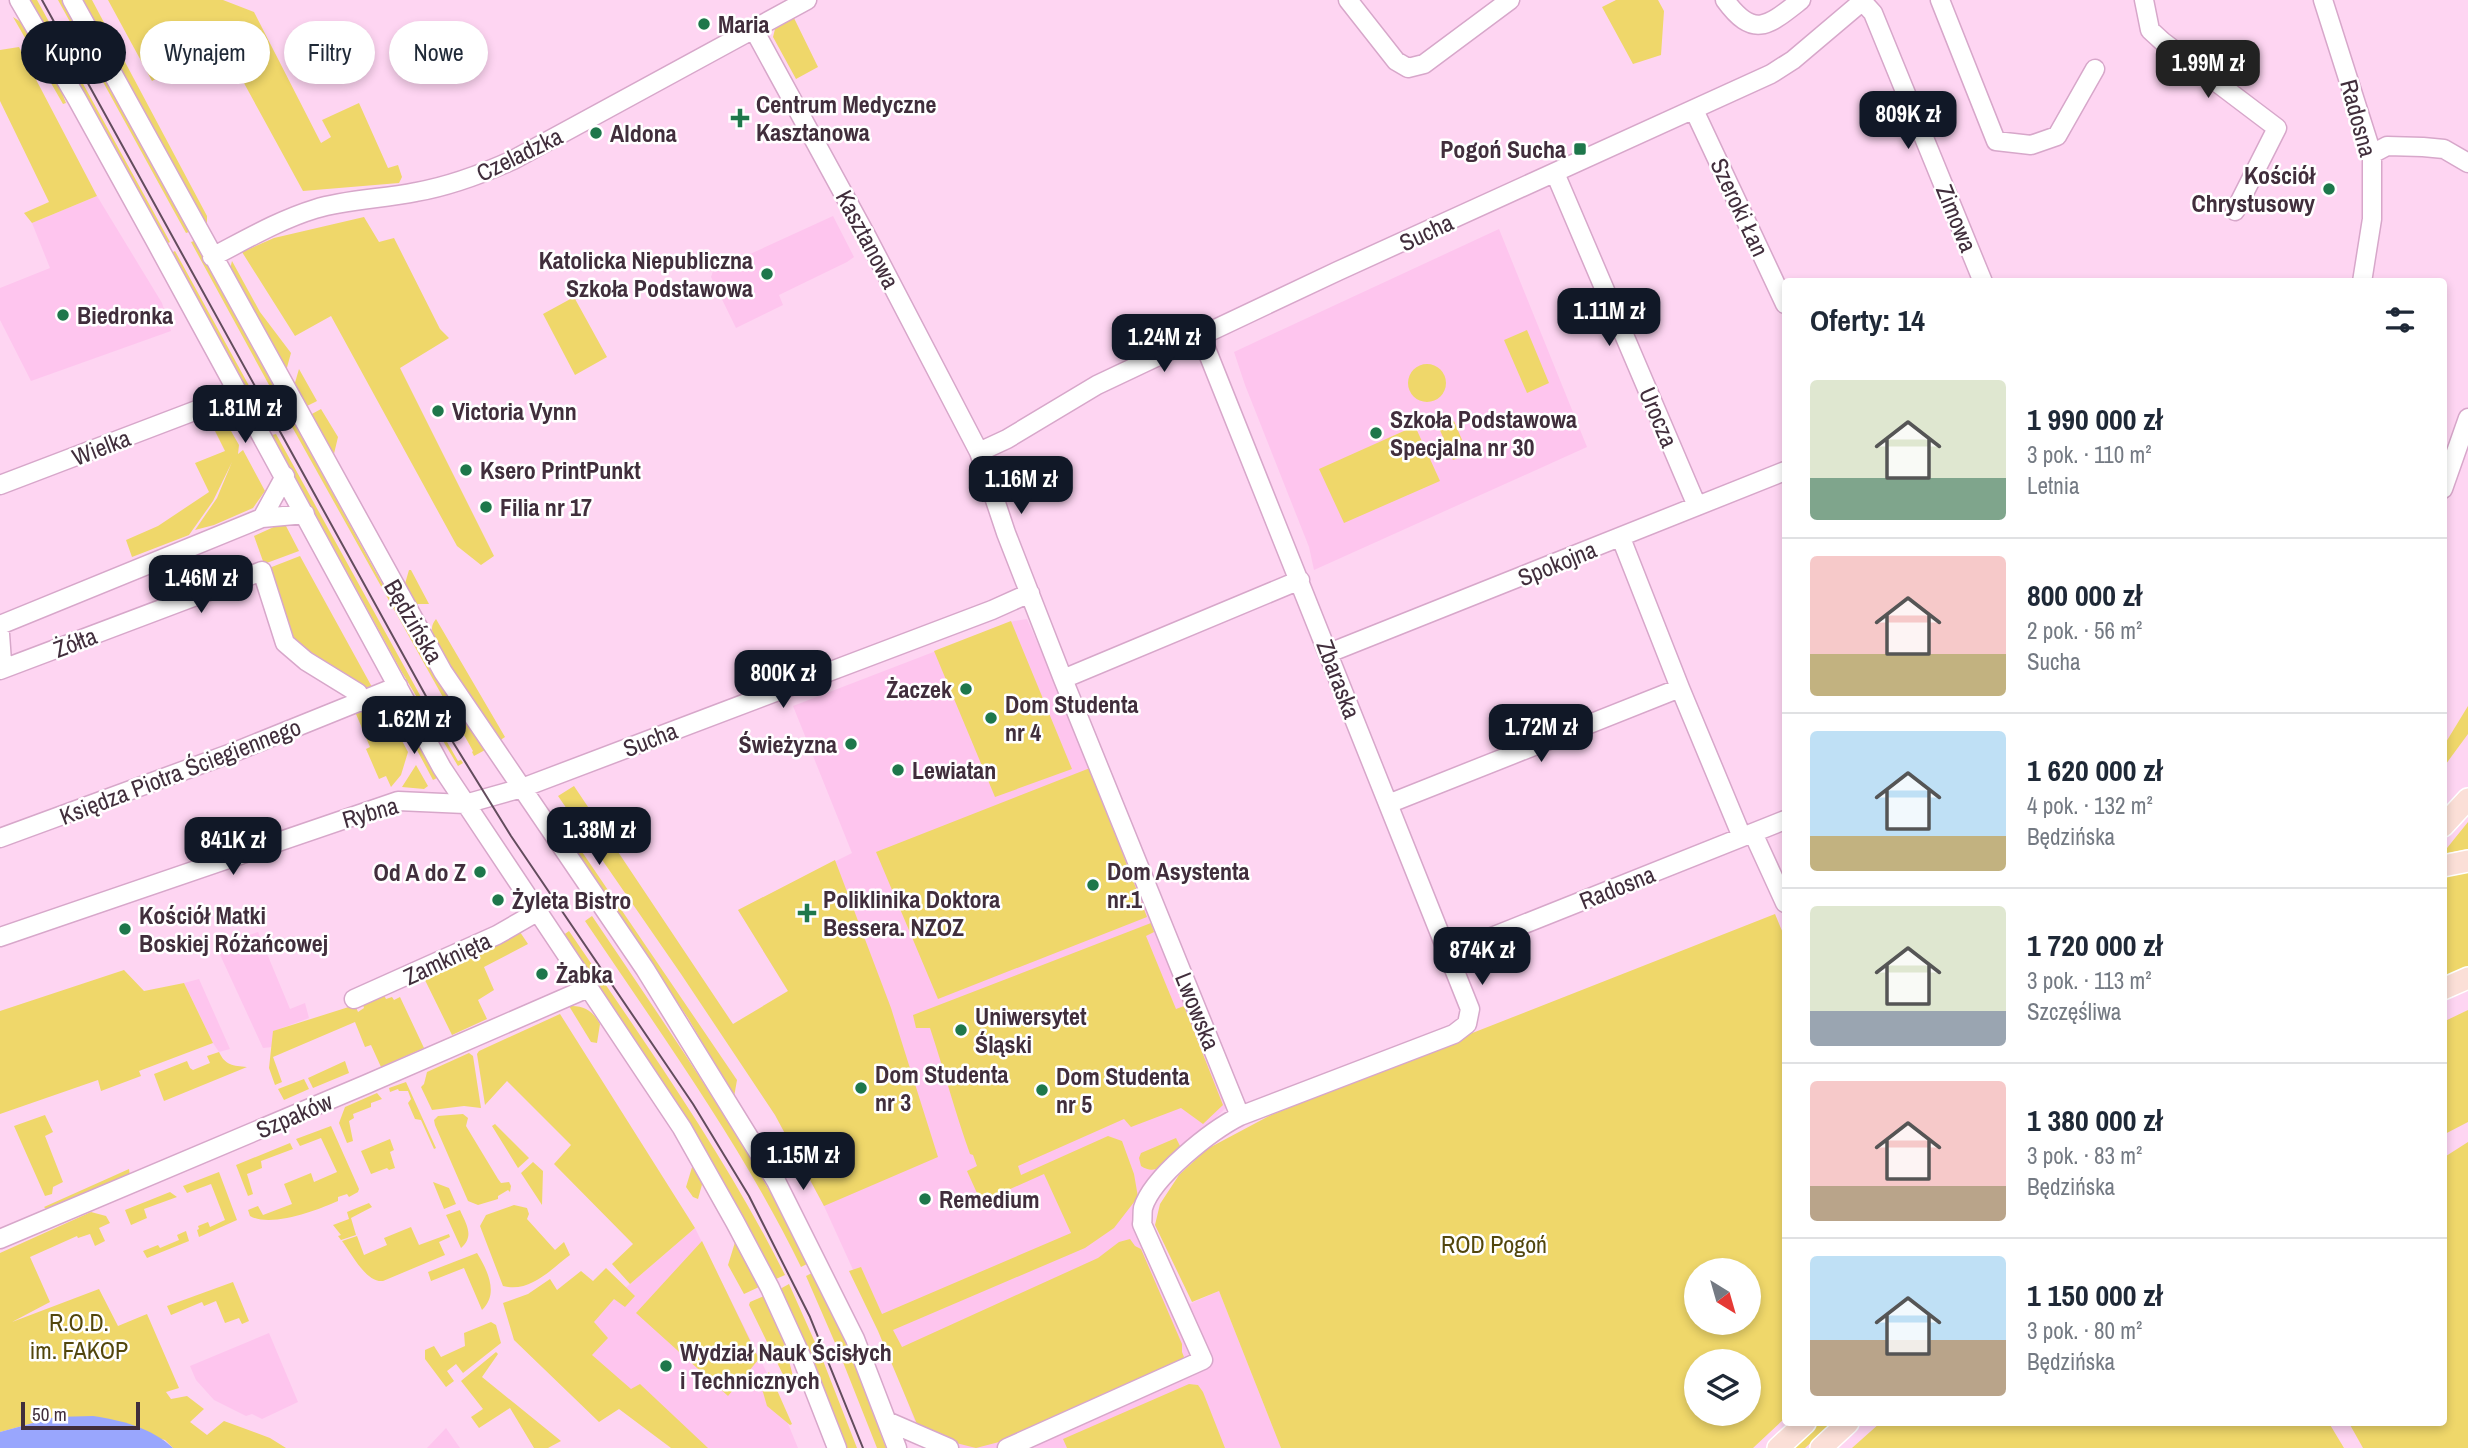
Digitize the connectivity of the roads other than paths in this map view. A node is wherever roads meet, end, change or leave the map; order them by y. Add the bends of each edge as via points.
1 (19, 0) edge
2 (72, 0) edge
3 (807, 0) edge
4 (1348, 0) edge
5 (1510, 0) edge
6 (1725, 0) edge
7 (1801, 0) edge
8 (1940, 0) edge
9 (2144, 0) edge
10 (2323, 0) edge
11 (1863, 1) edge
12 (753, 28) junction
13 (2095, 69) dead end
14 (1694, 110) junction
15 (2372, 154) junction
16 (2468, 163) edge
17 (1555, 173) junction
18 (2235, 211) dead end
19 (212, 257) junction
20 (1981, 278) edge
21 (2363, 278) edge
22 (1782, 298) edge
23 (1201, 336) junction
24 (243, 401) junction
25 (2468, 418) edge
26 (979, 452) junction
27 (1782, 472) edge
28 (285, 476) junction
29 (2447, 478) edge
30 (0, 485) edge
31 (1697, 506) junction
32 (305, 514) junction
33 (262, 518) junction
34 (1621, 538) junction
35 (1300, 580) junction
36 (1030, 593) junction
37 (0, 625) edge
38 (0, 634) edge
39 (1329, 653) junction
40 (0, 668) edge
41 (1063, 679) junction
42 (398, 686) junction
43 (1680, 688) junction
44 (362, 702) junction
45 (522, 788) junction
46 (2468, 799) edge
47 (465, 804) junction
48 (1388, 804) junction
49 (1782, 821) edge
50 (2447, 822) edge
51 (1748, 835) junction
52 (0, 838) edge
53 (2468, 861) edge
54 (2447, 865) edge
55 (1782, 897) edge
56 (537, 912) junction
57 (0, 937) edge
58 (1449, 954) junction
59 (2468, 978) edge
60 (2447, 987) edge
61 (587, 988) junction
62 (354, 999) dead end
63 (1240, 1116) junction
64 (0, 1239) edge
65 (889, 1422) junction
66 (1802, 1426) edge
67 (1845, 1426) edge
68 (831, 1446) edge
69 (897, 1448) edge
70 (949, 1448) edge
71 (1007, 1448) edge
72 (1778, 1448) edge
73 (1821, 1448) edge

1 - 24 street, Będzińska
2 - 19 street, Będzińska
3 - 12 street, Czeladzka
4 - 5 street via 1396,61 1408,68 1424,64
6 - 7 street via 1737,15 1756,25 1767,23
8 - 13 street via 1996,141 2031,145 2057,136
9 - 18 street via 2150,30 2277,128
10 - 15 street, Radosna
11 - 14 street, Sucha via 1793,60
11 - 20 street, Zimowa via 1873,13
12 - 19 street, Czeladzka via 483,174 426,190 316,208
12 - 26 street, Kasztanowa
14 - 17 street, Sucha
14 - 22 street, Szeroki Łan
15 - 16 street via 2387,146 2423,147 2444,149
15 - 21 street, Radosna via 2372,219
17 - 23 street, Sucha
17 - 31 street, Urocza
19 - 45 street, Będzińska via 414,622 456,693
23 - 26 street, Sucha via 1097,385
23 - 35 street, Zbaraska
24 - 28 street, Będzińska
24 - 30 street, Wielka via 210,405
25 - 29 street
26 - 36 street, Lwowska
27 - 31 street, Spokojna
28 - 32 street, Będzińska
28 - 33 street
31 - 34 street, Spokojna
32 - 33 street
32 - 42 street, Będzińska
33 - 37 street
34 - 39 street, Spokojna
34 - 43 street
35 - 39 street, Zbaraska
35 - 41 street
36 - 41 street, Lwowska
36 - 45 street, Sucha
38 - 40 street
39 - 48 street, Zbaraska
40 - 44 street, Żółta via 262,571 285,643 358,693
41 - 63 street, Lwowska
42 - 44 street, Księdza Piotra Ściegiennego
42 - 47 street, Będzińska
43 - 48 street
43 - 51 street
44 - 52 street, Księdza Piotra Ściegiennego
45 - 47 street, Sucha
45 - 65 street, Będzińska via 645,969 776,1181 855,1339
46 - 50 main road
47 - 56 street, Będzińska
47 - 57 street, Rybna via 398,801
48 - 58 street, Zbaraska
49 - 51 street, Radosna
51 - 55 street
51 - 58 street, Radosna
53 - 54 main road
56 - 61 street, Będzińska
56 - 62 street, Zamknięta
58 - 63 street, Zbaraska via 1470,1009 1467,1024 1454,1034
59 - 60 main road
61 - 64 street, Szpaków
61 - 68 street, Będzińska via 682,1128 735,1222 801,1356
63 - 71 street via 1220,1125 1172,1168 1143,1208 1142,1224 1203,1360
65 - 69 street, Będzińska
65 - 70 street
66 - 72 main road
67 - 73 main road

